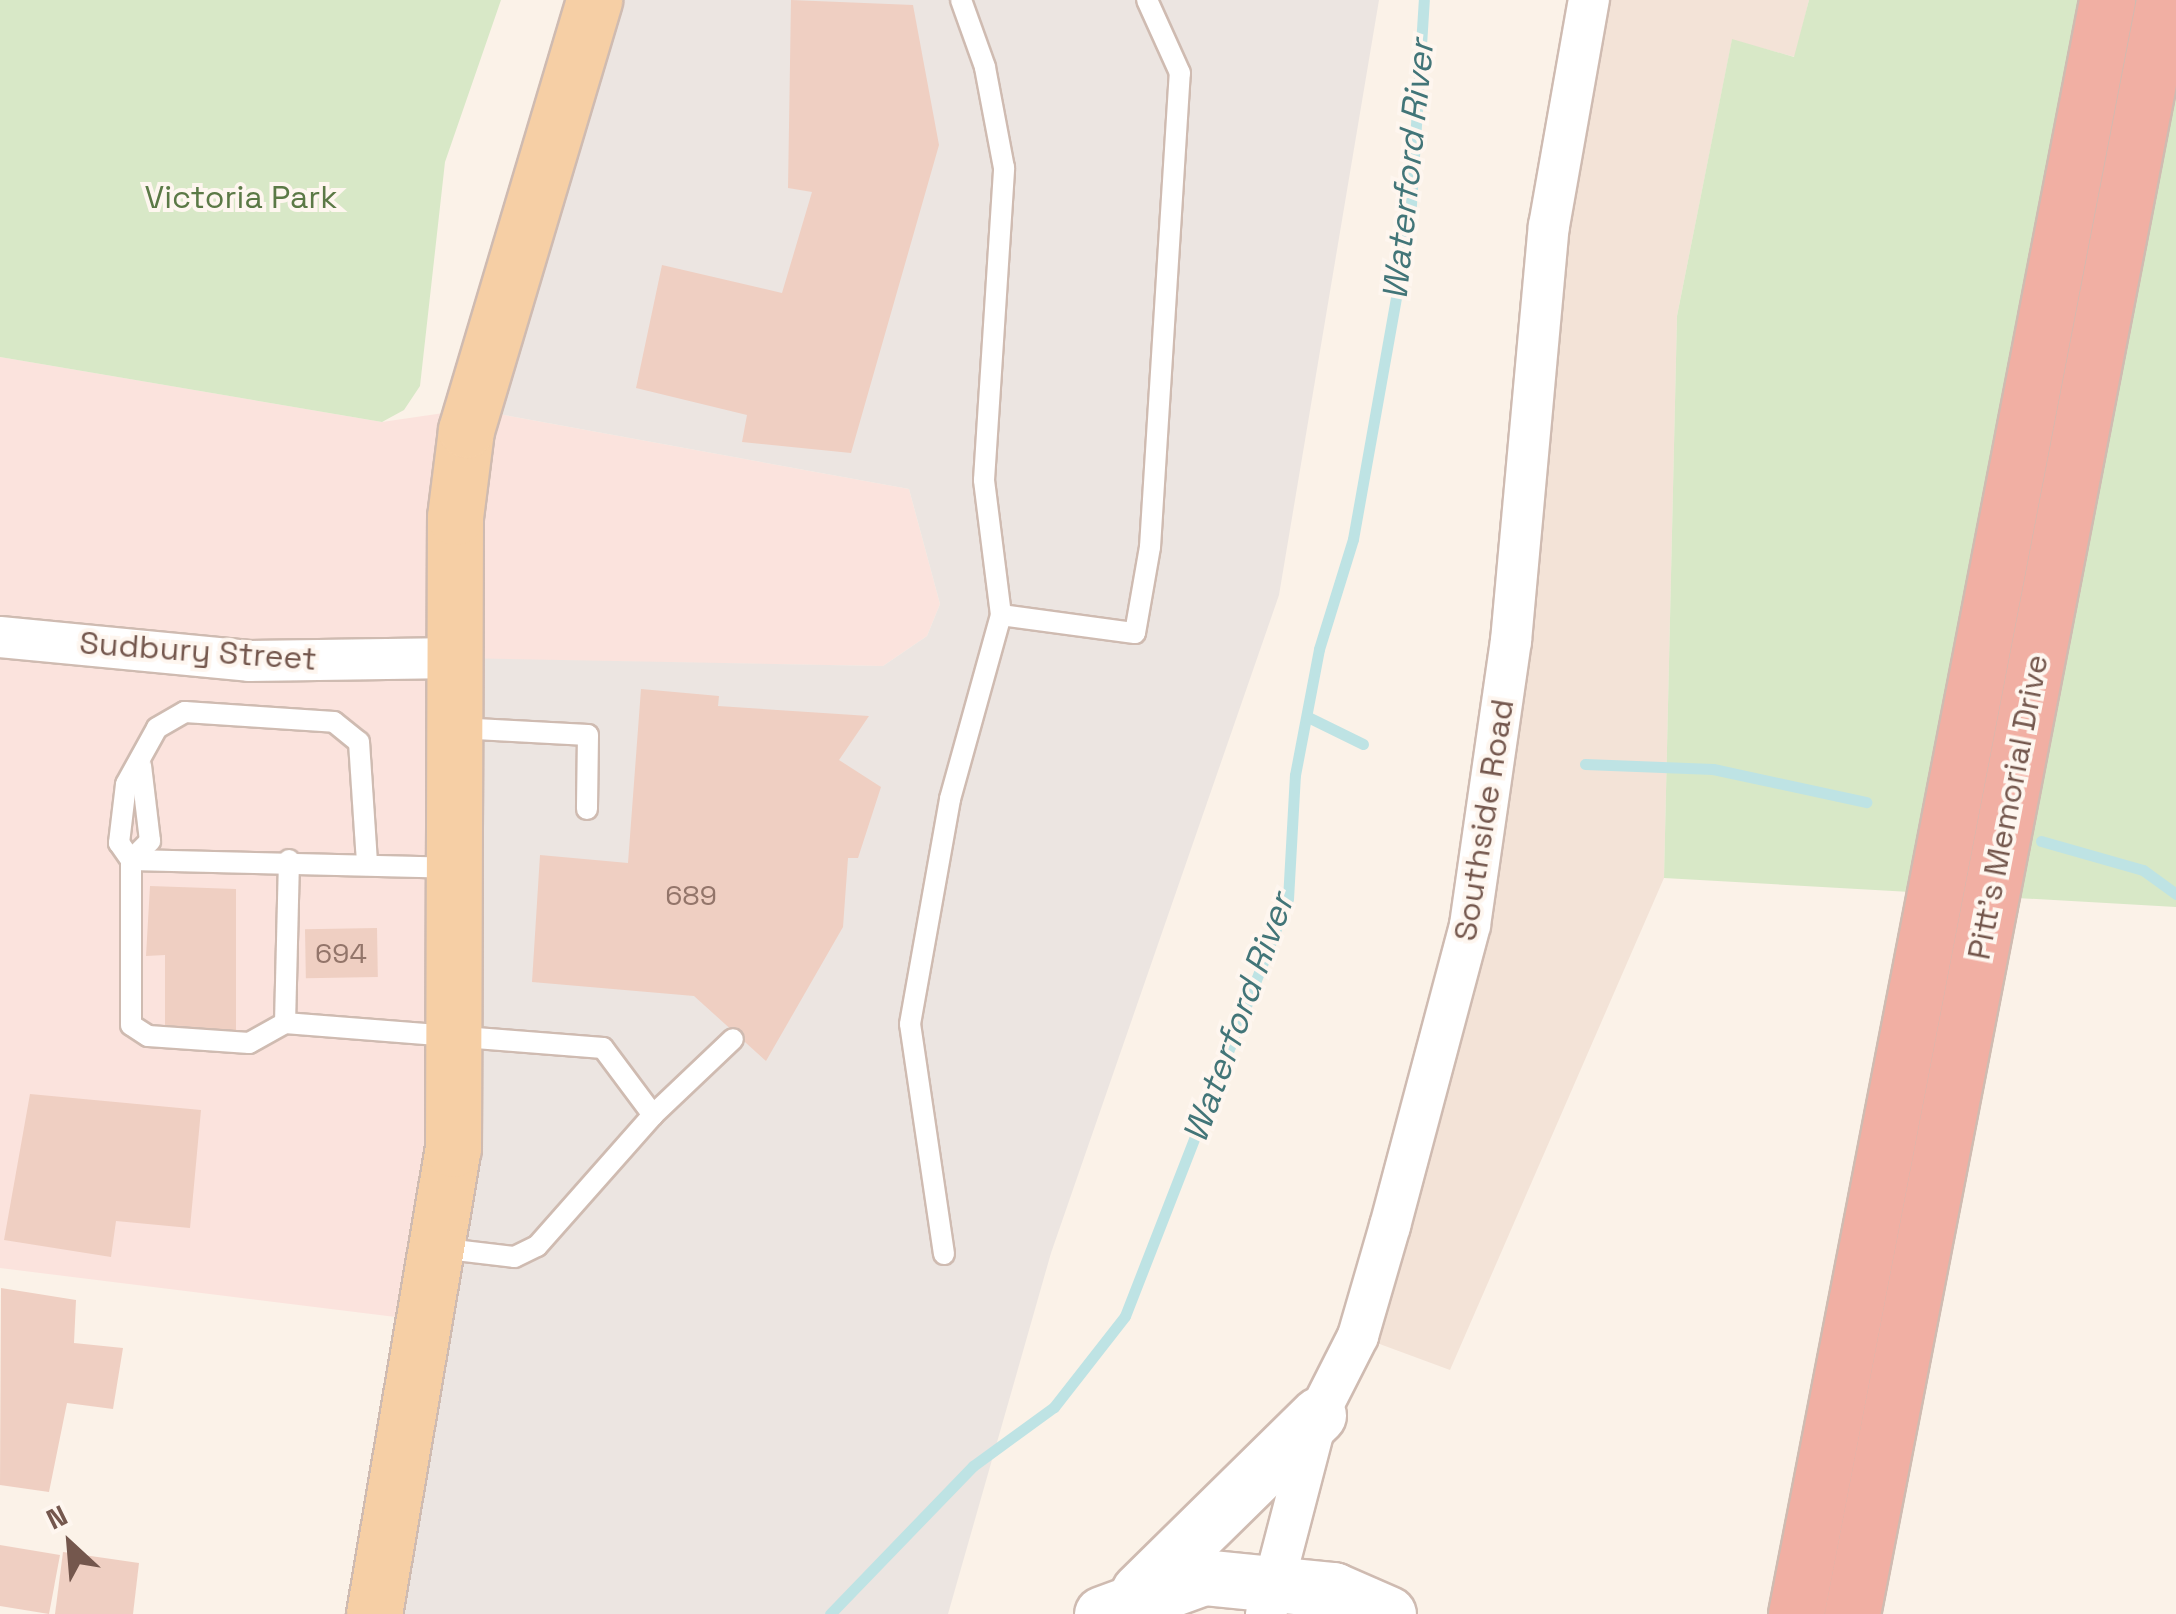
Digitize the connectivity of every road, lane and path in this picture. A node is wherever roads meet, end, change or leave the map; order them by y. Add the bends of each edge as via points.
1 (594, 0) edge
2 (961, 0) edge
3 (1147, 0) edge
4 (1589, 0) edge
5 (2107, 0) edge
6 (2164, 0) edge
7 (1001, 616) junction
8 (0, 637) edge
9 (456, 658) junction
10 (457, 728) junction
11 (587, 810) dead end
12 (131, 860) junction
13 (289, 860) junction
14 (367, 864) junction
15 (457, 868) junction
16 (286, 1023) junction
17 (457, 1033) junction
18 (733, 1039) dead end
19 (654, 1115) junction
20 (437, 1248) junction
21 (944, 1254) dead end
22 (1318, 1415) junction
23 (1270, 1598) edge
24 (379, 1607) edge
25 (1112, 1609) edge
26 (1388, 1614) edge
27 (1796, 1614) edge
28 (1852, 1614) edge

1 - 9 main road via 466,430
2 - 7 lane via 986,67 1004,168 984,480
3 - 7 lane via 1180,72 1150,547 1136,633
4 - 22 street, Southside Road via 1549,226 1511,641 1470,925 1358,1336
5 - 27 highway, Pitt's Memorial Drive
6 - 28 highway, Pitt's Memorial Drive
7 - 21 lane via 950,799 910,1024
8 - 9 street, Sudbury Street via 249,661
9 - 10 main road
10 - 11 lane via 588,735
10 - 15 main road
12 - 13 lane
12 - 14 lane via 150,841 142,766 157,728 185,712 334,722 359,742
12 - 16 lane via 131,1025 148,1036 249,1042
13 - 14 lane
13 - 16 lane
14 - 15 lane
15 - 17 main road
16 - 17 lane
17 - 19 lane via 603,1048
17 - 20 main road
18 - 19 lane
19 - 20 lane via 538,1246 514,1257
20 - 24 main road
22 - 23 street, Southside Road
22 - 25 main road
23 - 25 main road via 1203,1578
23 - 26 main road via 1333,1590

